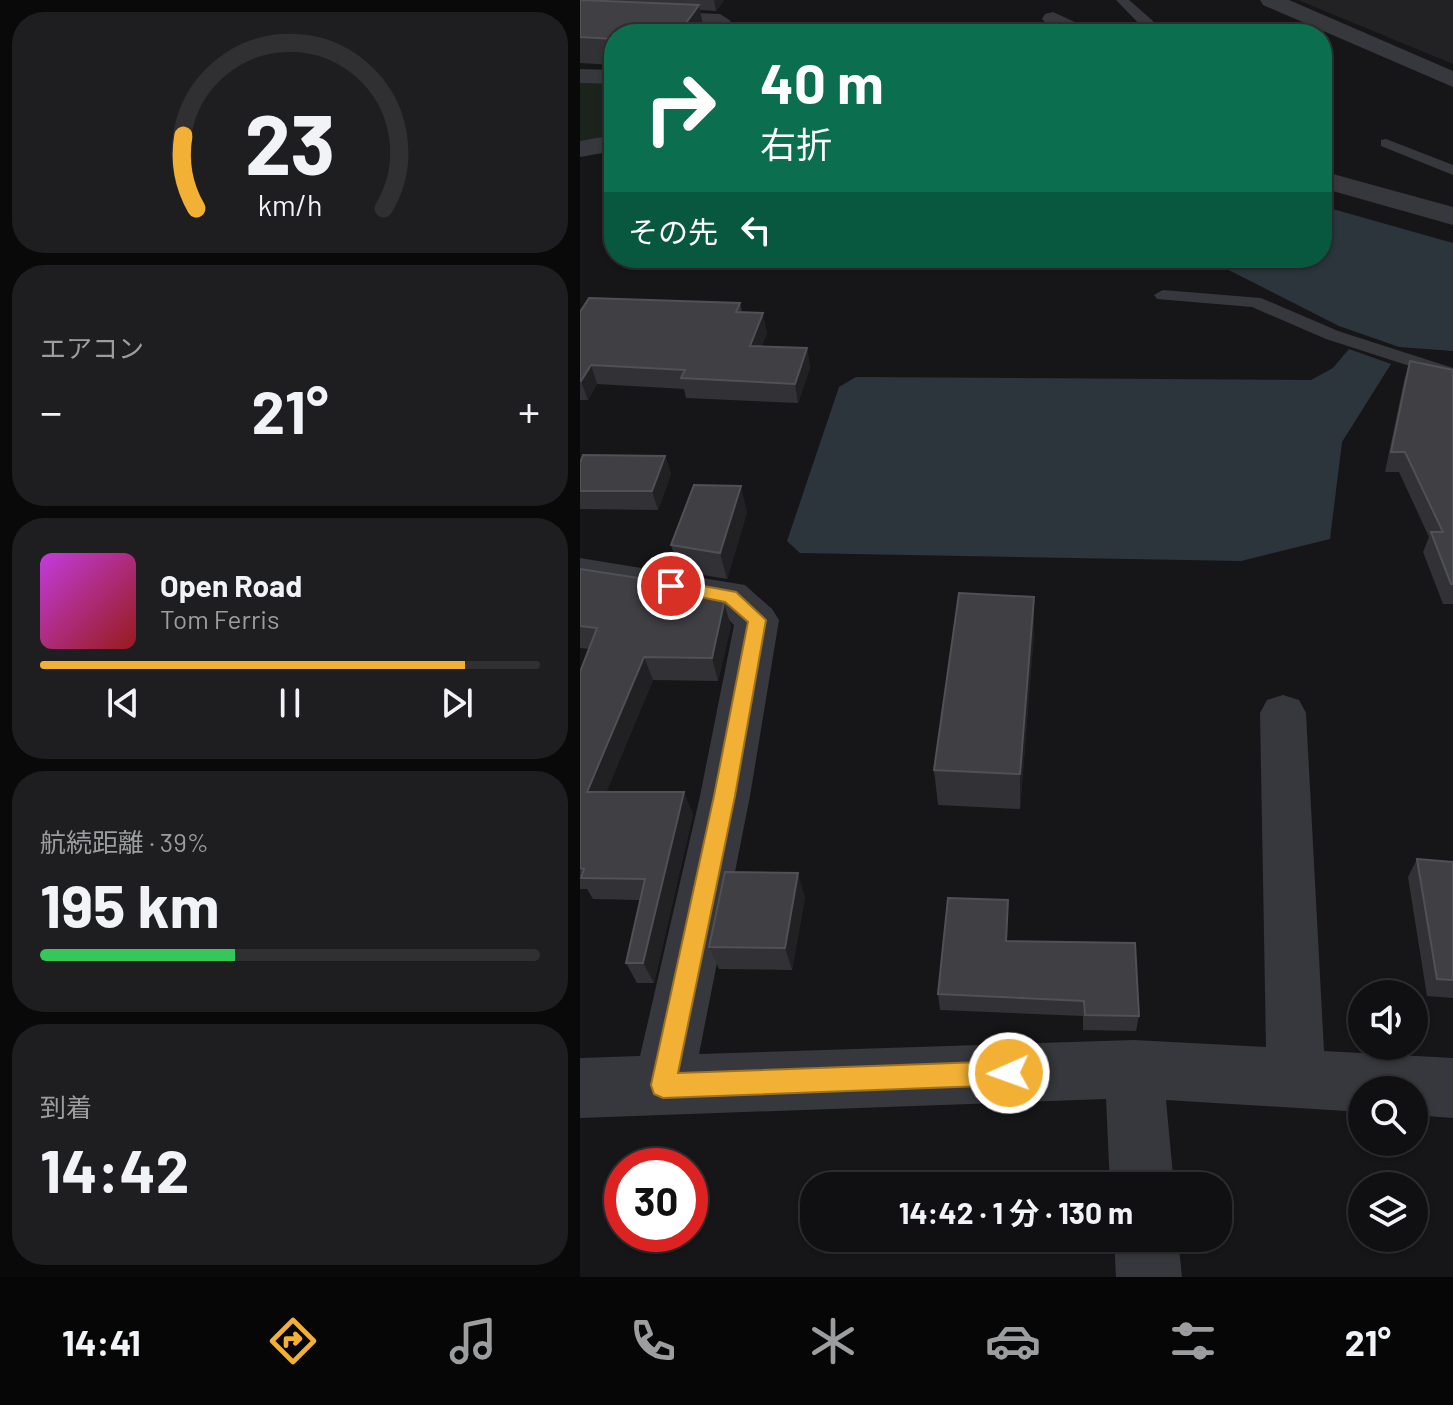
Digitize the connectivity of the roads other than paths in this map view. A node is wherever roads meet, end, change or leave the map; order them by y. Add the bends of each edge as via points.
1 (738, 0) edge
2 (1122, 0) edge
3 (1271, 0) edge
4 (580, 15) edge
5 (1053, 19) dead end
6 (676, 24) edge
7 (722, 24) edge
8 (1063, 24) edge
9 (1149, 24) edge
10 (1326, 24) edge
11 (1332, 27) edge
12 (580, 76) edge
13 (604, 77) edge
14 (1453, 80) edge
15 (1386, 143) dead end
16 (604, 145) edge
17 (580, 149) edge
18 (1453, 170) edge
19 (1332, 182) edge
20 (1453, 216) edge
21 (1163, 295) dead end
22 (1453, 374) edge
23 (580, 573) edge
24 (1283, 713) dead end
25 (1134, 1069) junction
26 (1296, 1078) junction
27 (663, 1085) junction
28 (580, 1088) edge
29 (1453, 1088) edge
30 (1141, 1172) edge
31 (1147, 1252) edge
32 (1149, 1277) edge

1 - 7 street
2 - 9 lane
3 - 10 street
4 - 6 street
5 - 8 street
11 - 14 street
12 - 13 street
15 - 18 lane
16 - 17 street
19 - 20 street
21 - 22 lane via 1255,302 1332,335
23 - 27 street via 730,596 757,620
24 - 26 street
25 - 26 street
25 - 27 street
25 - 30 street
26 - 29 street
27 - 28 street
31 - 32 street

